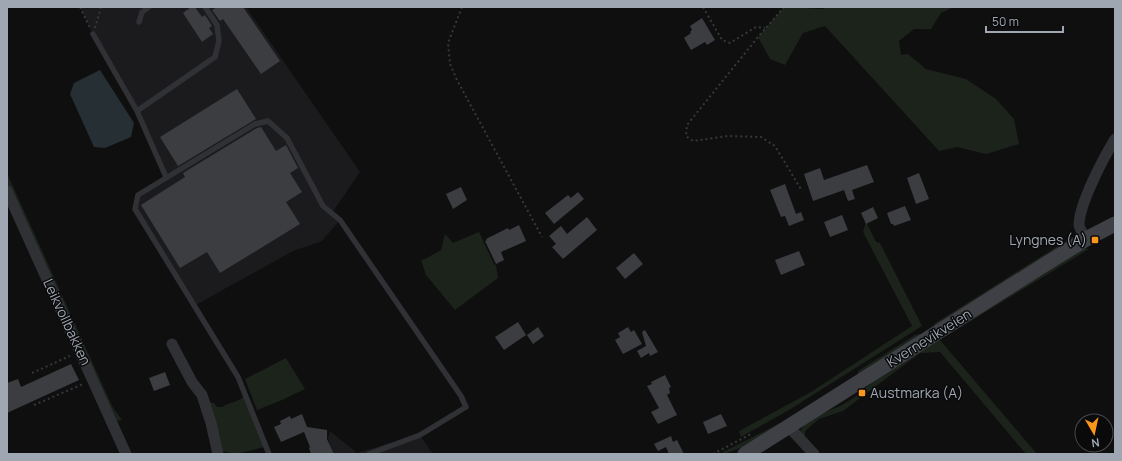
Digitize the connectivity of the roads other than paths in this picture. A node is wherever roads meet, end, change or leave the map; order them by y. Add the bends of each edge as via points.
1 (149, 7) edge
2 (205, 7) edge
3 (139, 22) dead end
4 (93, 34) road end
5 (137, 111) junction
6 (1115, 139) edge
7 (166, 178) junction
8 (7, 191) edge
9 (1115, 224) edge
10 (1086, 239) junction
11 (172, 344) dead end
12 (789, 427) junction
13 (126, 454) edge
14 (218, 454) edge
15 (268, 454) edge
16 (369, 454) edge
17 (745, 454) edge
18 (814, 454) edge

1 - 3 lane via 142,12
2 - 5 lane via 217,25 219,41 215,57
4 - 5 lane
5 - 7 lane
6 - 10 street via 1097,171 1082,209 1079,225
7 - 15 lane via 138,195 135,209 238,378
7 - 16 lane via 255,124 268,121 287,138 323,206 340,220 466,406 420,435
8 - 13 street, Leikvollbakken
9 - 10 main road, Kvernevikveien
10 - 12 main road, Kvernevikveien
11 - 14 street via 192,382 202,395
12 - 17 main road, Kvernevikveien
12 - 18 street

